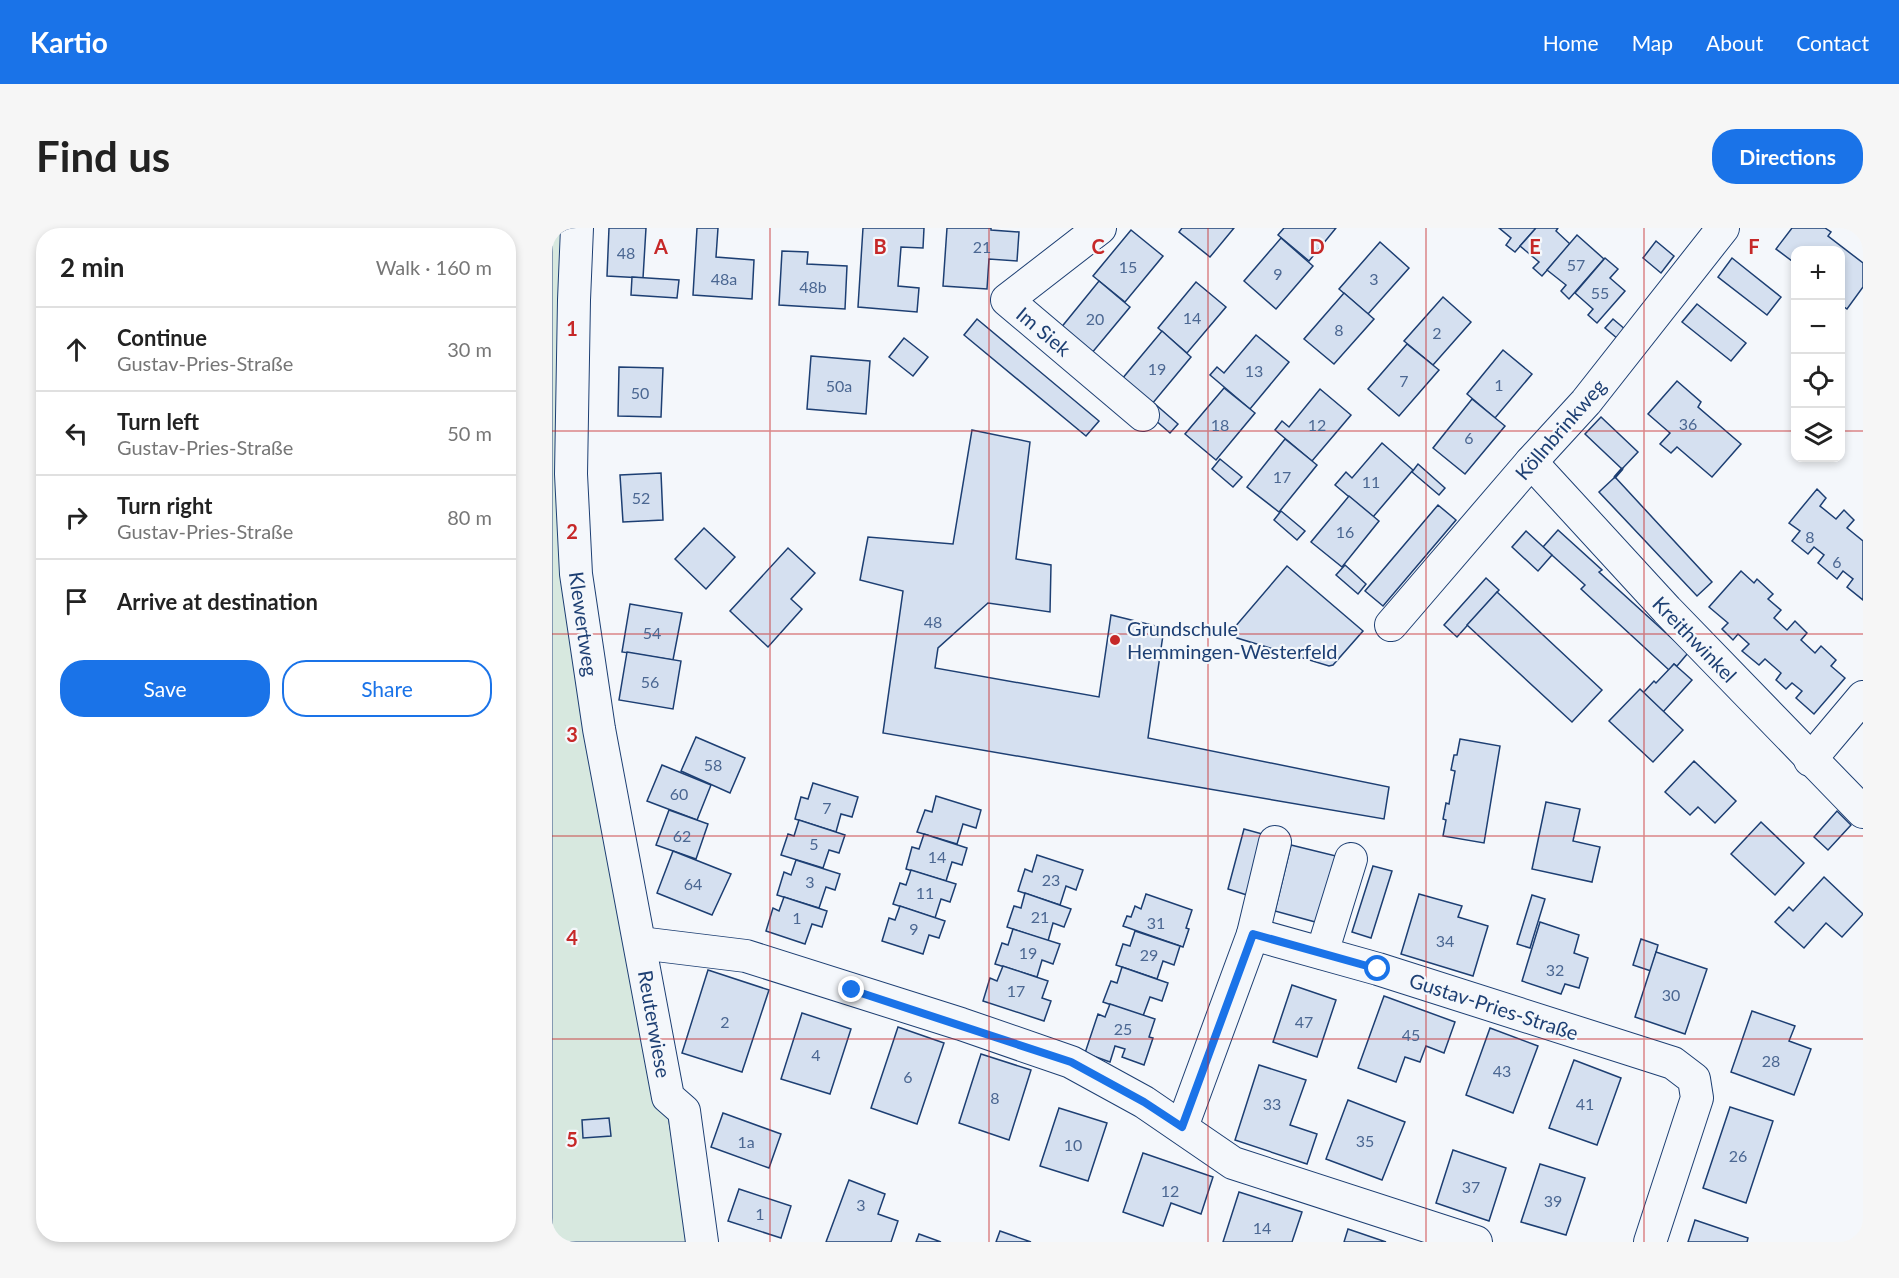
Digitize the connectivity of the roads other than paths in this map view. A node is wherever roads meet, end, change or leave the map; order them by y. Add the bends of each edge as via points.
1 (577, 228) edge
2 (1100, 228) edge
3 (1723, 228) edge
4 (1143, 415) dead end
5 (1530, 462) junction
6 (1391, 625) dead end
7 (1863, 697) edge
8 (1810, 760) junction
9 (1863, 812) edge
10 (1275, 842) dead end
11 (1351, 860) dead end
12 (1253, 934) junction
13 (640, 943) junction
14 (1322, 953) junction
15 (1182, 1127) junction
16 (703, 1242) edge
17 (1476, 1242) edge
18 (1650, 1242) edge

1 - 13 street, Klewertweg via 571,474 576,574 599,729
2 - 4 street, Im Siek via 1007,300
3 - 5 street, Köllnbrinkweg via 1586,402
5 - 6 street, Köllnbrinkweg
5 - 8 street, Kreithwinkel
7 - 8 street
8 - 9 street, Kreithwinkel
10 - 12 street
11 - 14 street
12 - 14 street, Gustav-Pries-Straße
12 - 15 street
13 - 15 street via 746,956 961,1024 1071,1062
13 - 16 street, Reuterwiese via 668,1096 684,1111
14 - 18 street, Gustav-Pries-Straße via 1664,1060 1685,1071 1694,1079 1697,1098
15 - 17 street via 1233,1163

